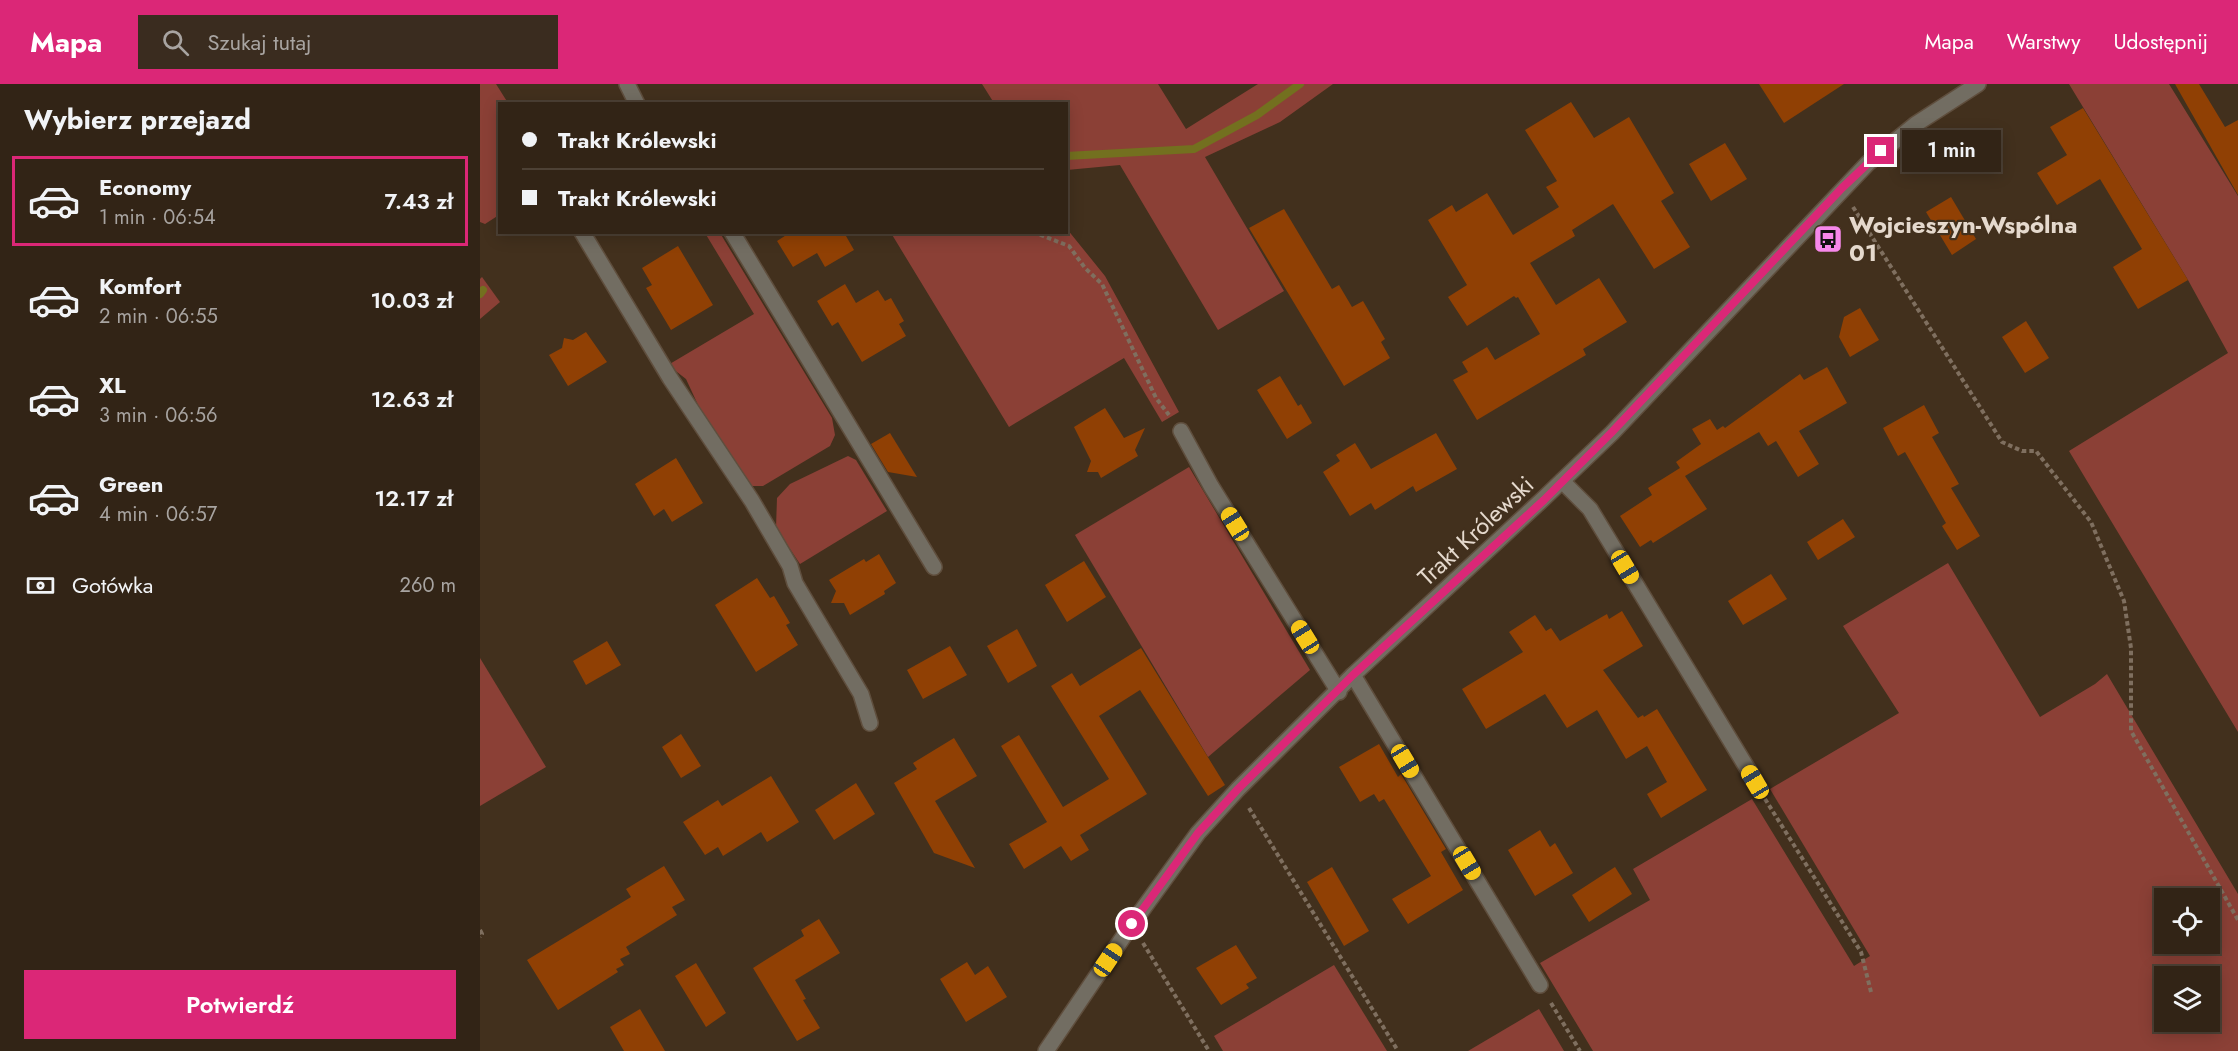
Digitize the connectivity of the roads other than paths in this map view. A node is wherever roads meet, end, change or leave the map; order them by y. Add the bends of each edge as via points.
1 (627, 84) edge
2 (1978, 84) edge
3 (635, 102) edge
4 (583, 234) edge
5 (733, 234) edge
6 (1181, 431) road end
7 (1562, 482) junction
8 (934, 567) dead end
9 (1353, 675) junction
10 (1339, 692) junction
11 (870, 723) dead end
12 (1755, 782) road end
13 (1540, 985) road end
14 (1046, 1051) edge

1 - 3 street
2 - 7 street, Trakt Królewski via 1895,139 1842,188
4 - 11 street via 670,378 752,501 861,694
5 - 8 street
6 - 10 street
7 - 9 street, Trakt Królewski
7 - 12 street via 1590,509
9 - 10 street, Trakt Królewski
9 - 13 street
10 - 14 street, Trakt Królewski via 1198,833

